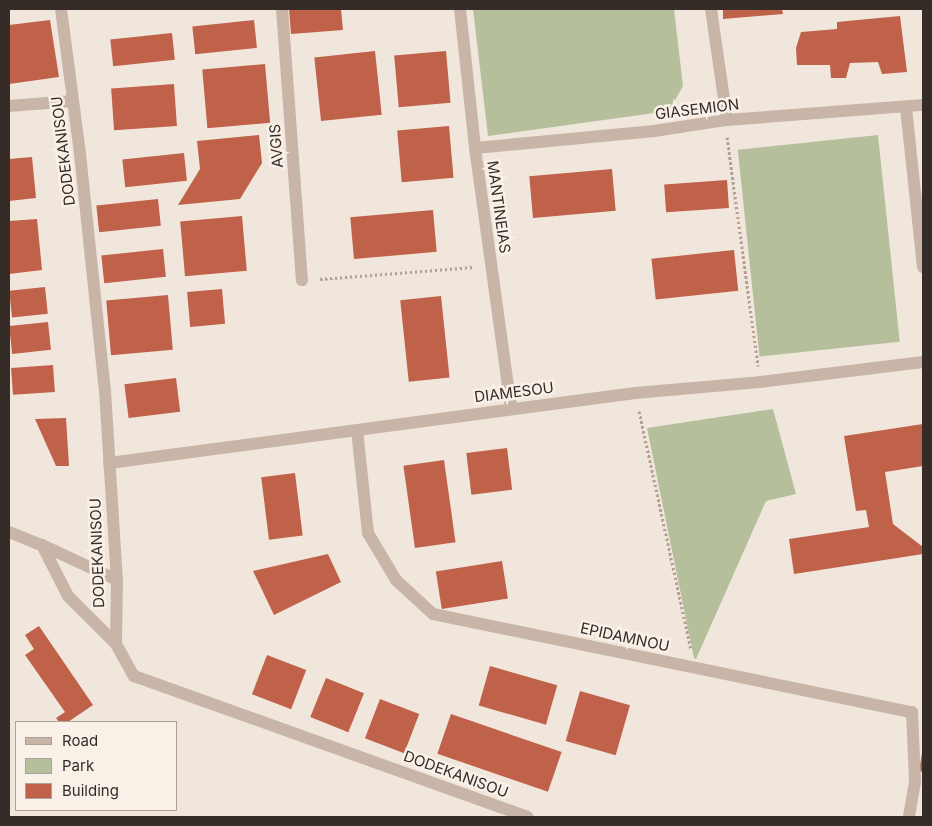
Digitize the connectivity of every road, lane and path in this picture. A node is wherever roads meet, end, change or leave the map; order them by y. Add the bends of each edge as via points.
1 (61, 9) edge
2 (282, 9) edge
3 (460, 9) edge
4 (711, 9) edge
5 (74, 102) junction
6 (9, 106) edge
7 (923, 106) edge
8 (906, 108) junction
9 (726, 120) junction
10 (475, 148) junction
11 (491, 266) junction
12 (923, 266) edge
13 (302, 280) joint
14 (923, 362) edge
15 (760, 382) junction
16 (635, 393) junction
17 (511, 409) junction
18 (357, 430) junction
19 (109, 463) junction
20 (9, 532) edge
21 (42, 545) junction
22 (117, 580) junction
23 (116, 644) junction
24 (696, 668) junction
25 (528, 817) edge
26 (909, 817) edge

1 - 5 street, DODEKANISOU
2 - 13 street, AVGIS
3 - 10 street, MANTINEIAS
4 - 9 street
5 - 6 street
5 - 19 street, DODEKANISOU via 105,391
7 - 8 street, GIASEMION
8 - 9 street, GIASEMION
8 - 12 street
9 - 10 street, GIASEMION via 654,131
9 - 15 path
10 - 11 street, MANTINEIAS
11 - 13 path
11 - 17 street, MANTINEIAS
14 - 15 street, DIAMESOU
15 - 16 street, DIAMESOU
16 - 17 street, DIAMESOU
16 - 24 path
17 - 18 street, DIAMESOU
18 - 19 street, DIAMESOU
18 - 24 street, EPIDAMNOU via 368,533 396,580 433,614
19 - 22 street, DODEKANISOU
20 - 21 street
21 - 22 street
21 - 23 street via 68,596
22 - 23 street, DODEKANISOU
23 - 25 street, DODEKANISOU via 134,676
24 - 26 street, EPIDAMNOU via 912,712 915,782

